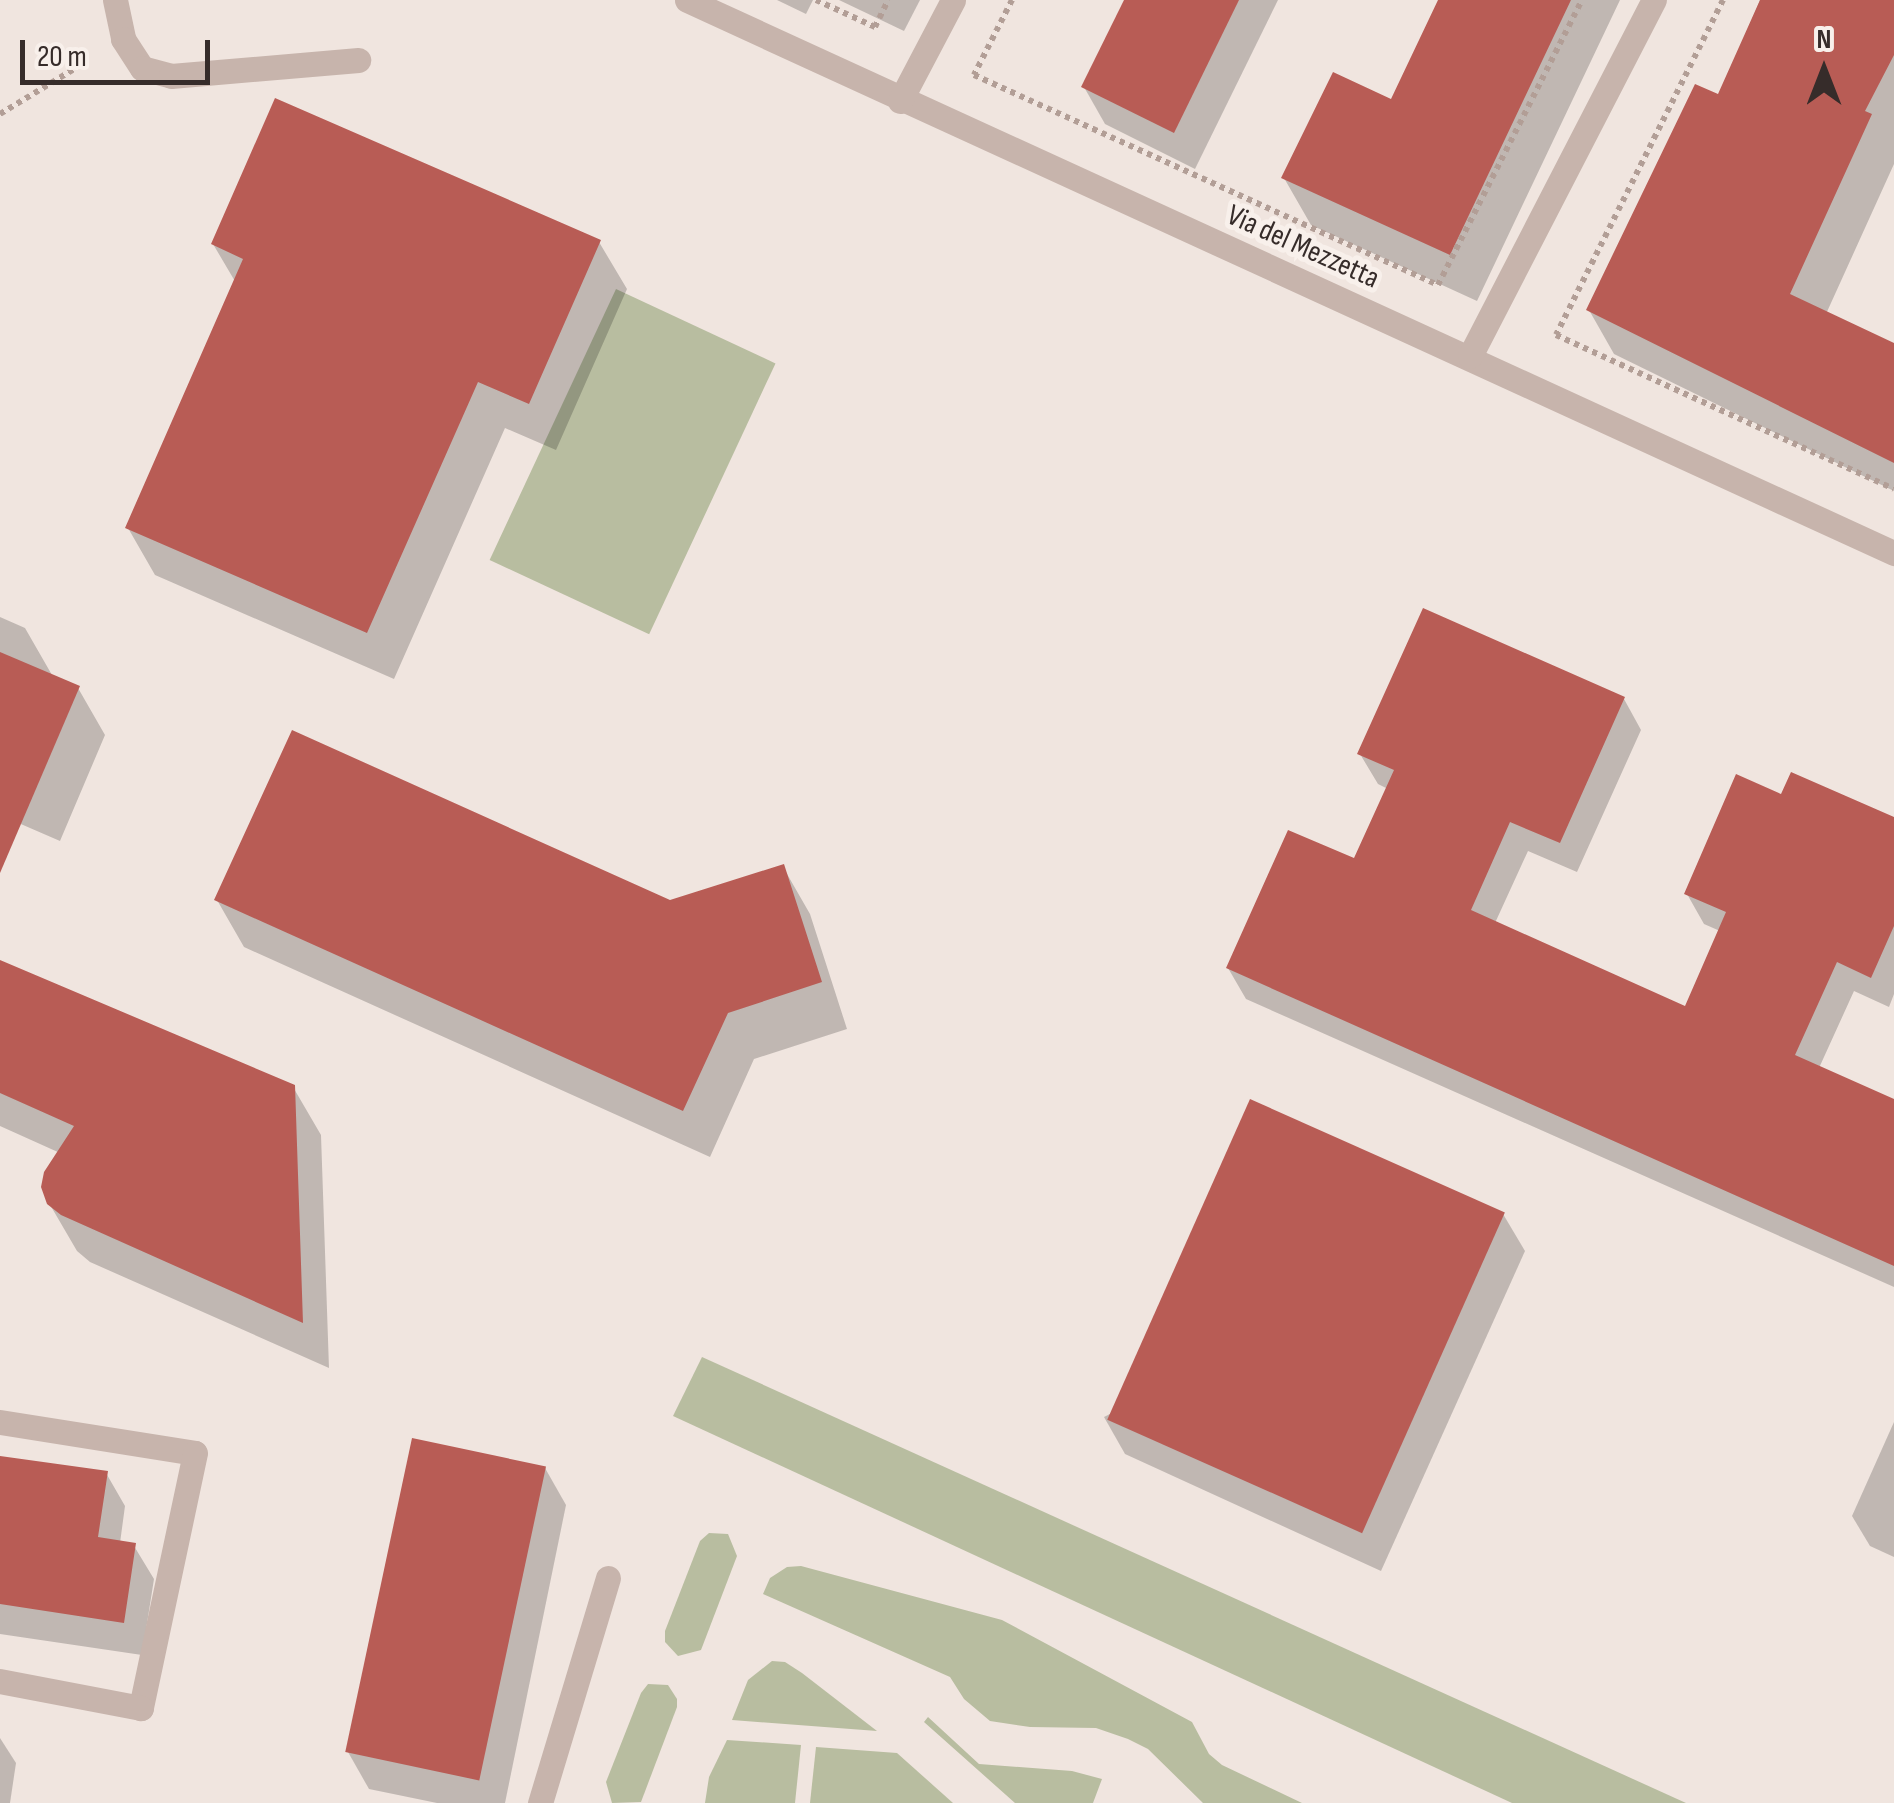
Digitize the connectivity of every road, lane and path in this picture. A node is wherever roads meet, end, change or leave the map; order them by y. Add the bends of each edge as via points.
1 (116, 0) edge
2 (687, 0) edge
3 (816, 0) edge
4 (888, 0) edge
5 (952, 0) edge
6 (1012, 0) edge
7 (1582, 0) edge
8 (1654, 0) edge
9 (1724, 0) edge
10 (123, 38) junction
11 (358, 60) dead end
12 (900, 100) junction
13 (0, 114) edge
14 (1470, 356) junction
15 (1894, 489) edge
16 (1894, 553) edge
17 (0, 1422) edge
18 (608, 1578) dead end
19 (0, 1681) edge
20 (540, 1803) edge

1 - 10 street
2 - 12 street, Via del Mezzetta
3 - 4 path via 874,27
5 - 12 street
6 - 7 path via 974,75 1438,286
8 - 14 street
9 - 15 path via 1556,335
10 - 11 street via 142,68 171,76
10 - 13 path
12 - 14 street, Via del Mezzetta
14 - 16 street, Via del Mezzetta
17 - 19 street via 194,1453 141,1708
18 - 20 street

